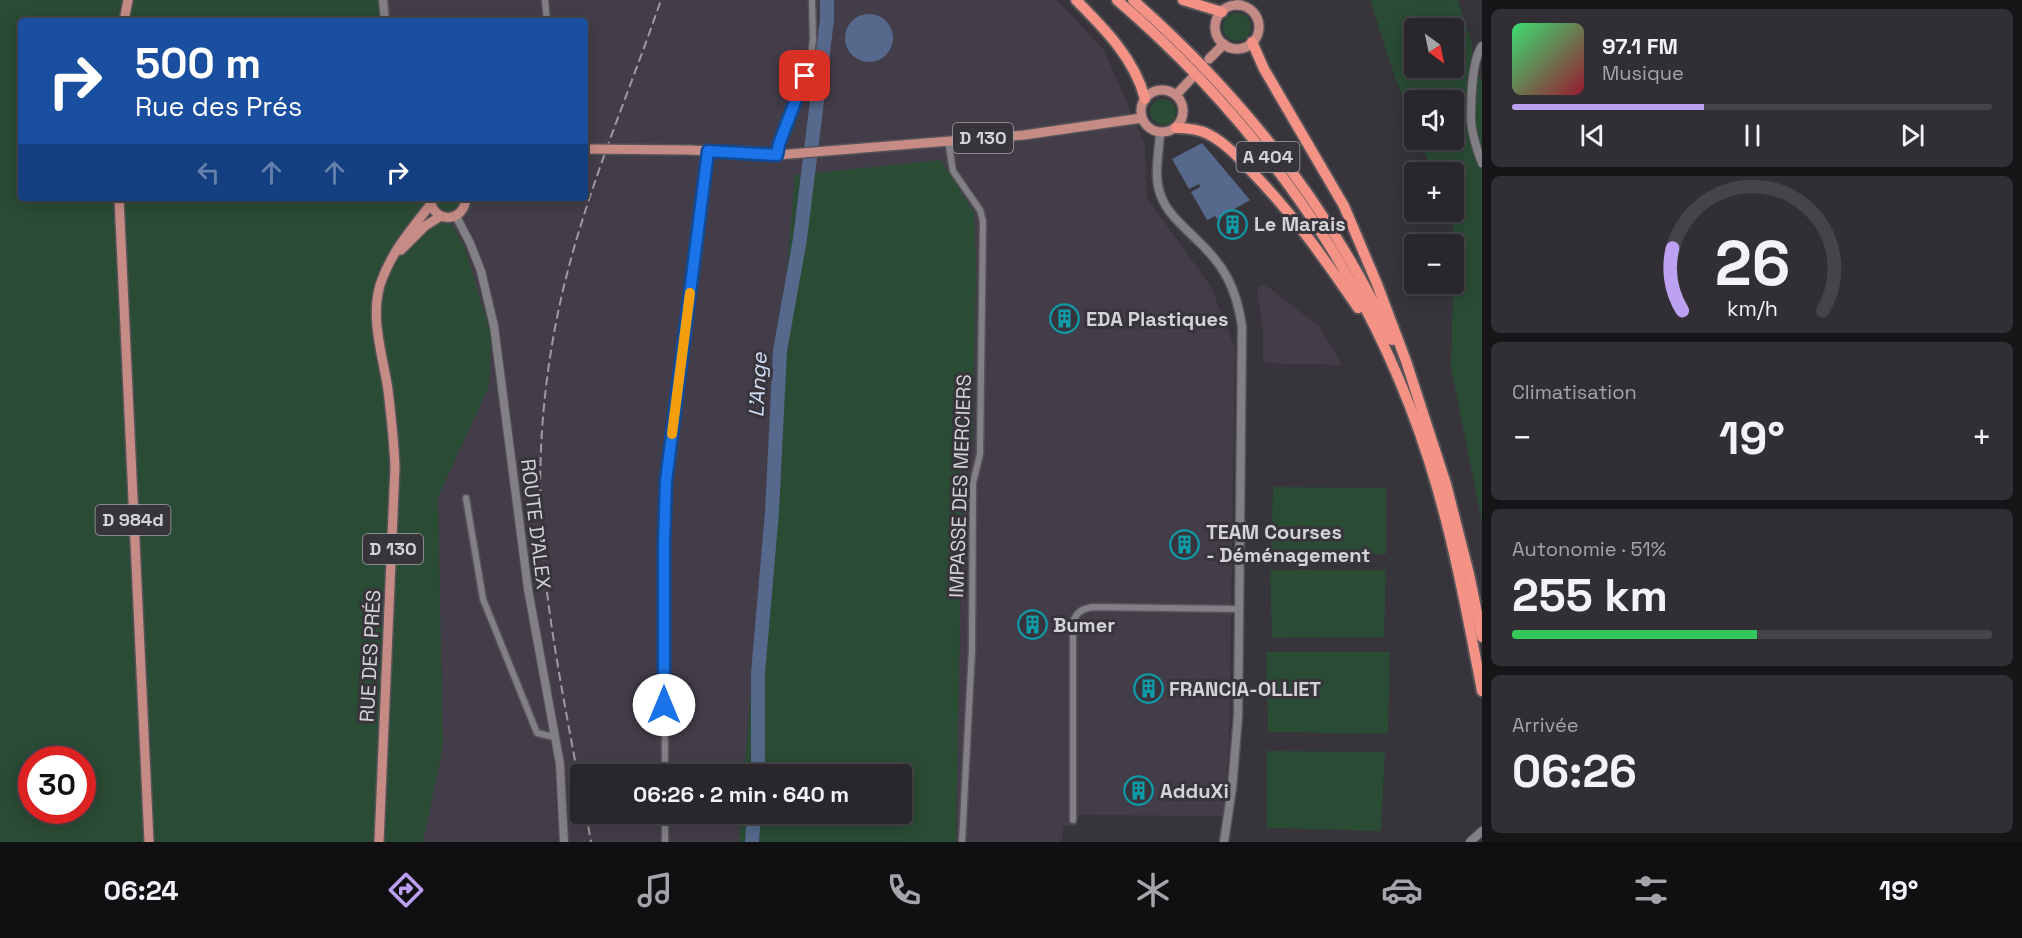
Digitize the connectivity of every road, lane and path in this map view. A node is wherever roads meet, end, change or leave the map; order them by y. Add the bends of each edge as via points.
1 (128, 0) edge
2 (383, 0) edge
3 (545, 0) edge
4 (812, 0) edge
5 (1076, 0) edge
6 (1117, 0) edge
7 (1133, 0) edge
8 (1183, 0) edge
9 (1238, 3) edge
10 (1222, 12) junction
11 (125, 18) edge
12 (385, 18) edge
13 (547, 18) edge
14 (1252, 42) junction
15 (1224, 45) junction
16 (1482, 46) edge
17 (1209, 59) dead end
18 (1191, 79) dead end
19 (1176, 95) junction
20 (1145, 99) junction
21 (1142, 118) junction
22 (1176, 128) junction
23 (1160, 133) junction
24 (948, 141) junction
25 (588, 149) edge
26 (708, 151) junction
27 (777, 155) junction
28 (1482, 163) edge
29 (119, 201) edge
30 (430, 201) edge
31 (465, 201) edge
32 (441, 216) junction
33 (456, 216) junction
34 (391, 260) junction
35 (1382, 343) junction
36 (1427, 426) junction
37 (466, 498) dead end
38 (1239, 609) junction
39 (1482, 637) edge
40 (1482, 691) edge
41 (555, 737) junction
42 (664, 764) edge
43 (1073, 820) dead end
44 (665, 824) edge
45 (1482, 831) edge
46 (149, 842) edge
47 (379, 842) edge
48 (564, 842) edge
49 (665, 842) edge
50 (962, 842) edge
51 (1224, 842) edge
52 (1470, 842) edge

1 - 11 main road
2 - 12 main road
3 - 13 street
4 - 27 street via 810,62
5 - 20 highway via 1119,49 1140,81
6 - 35 highway, A 404 via 1200,78 1268,157 1325,239
7 - 36 highway, A 404 via 1233,98 1313,202 1373,302
8 - 10 highway
9 - 10 main road
9 - 14 main road via 1251,11 1258,22
10 - 15 main road via 1216,21 1216,31
14 - 15 main road via 1240,49
14 - 36 highway via 1356,231
15 - 17 main road
16 - 28 street via 1474,66 1471,122
18 - 19 main road
19 - 20 main road via 1159,90
19 - 22 main road via 1184,112
20 - 21 main road
21 - 23 main road via 1150,129
21 - 24 main road, D 130
22 - 23 main road
22 - 35 highway via 1195,129 1215,138 1264,184 1310,239
23 - 38 main road via 1157,169 1161,195 1169,212 1221,266 1233,288 1240,314
24 - 27 main road, D 130
24 - 50 street, IMPASSE DES MERCIERS via 953,171 980,210 983,221 980,454 974,483 972,649
25 - 26 main road, D 130, bridge
26 - 27 main road, D 130
26 - 42 street via 666,481
29 - 46 main road, D 984d
30 - 32 main road
30 - 34 main road, RUE DES PRÉS / D 130
31 - 33 main road via 464,209
32 - 33 main road
32 - 34 main road, RUE DES PRÉS / D 130 via 425,226
33 - 41 street, ROUTE D'ALEX via 481,271 493,316 528,589
34 - 47 main road, RUE DES PRÉS / D 130 via 376,305 396,479
35 - 40 highway, A 404 via 1435,483
36 - 39 highway, A 404 via 1454,511
37 - 41 street via 483,599 537,733
38 - 43 street via 1093,607 1079,611 1073,624
38 - 51 main road via 1236,752
41 - 48 street, ROUTE D'ALEX
44 - 49 street
45 - 52 street

